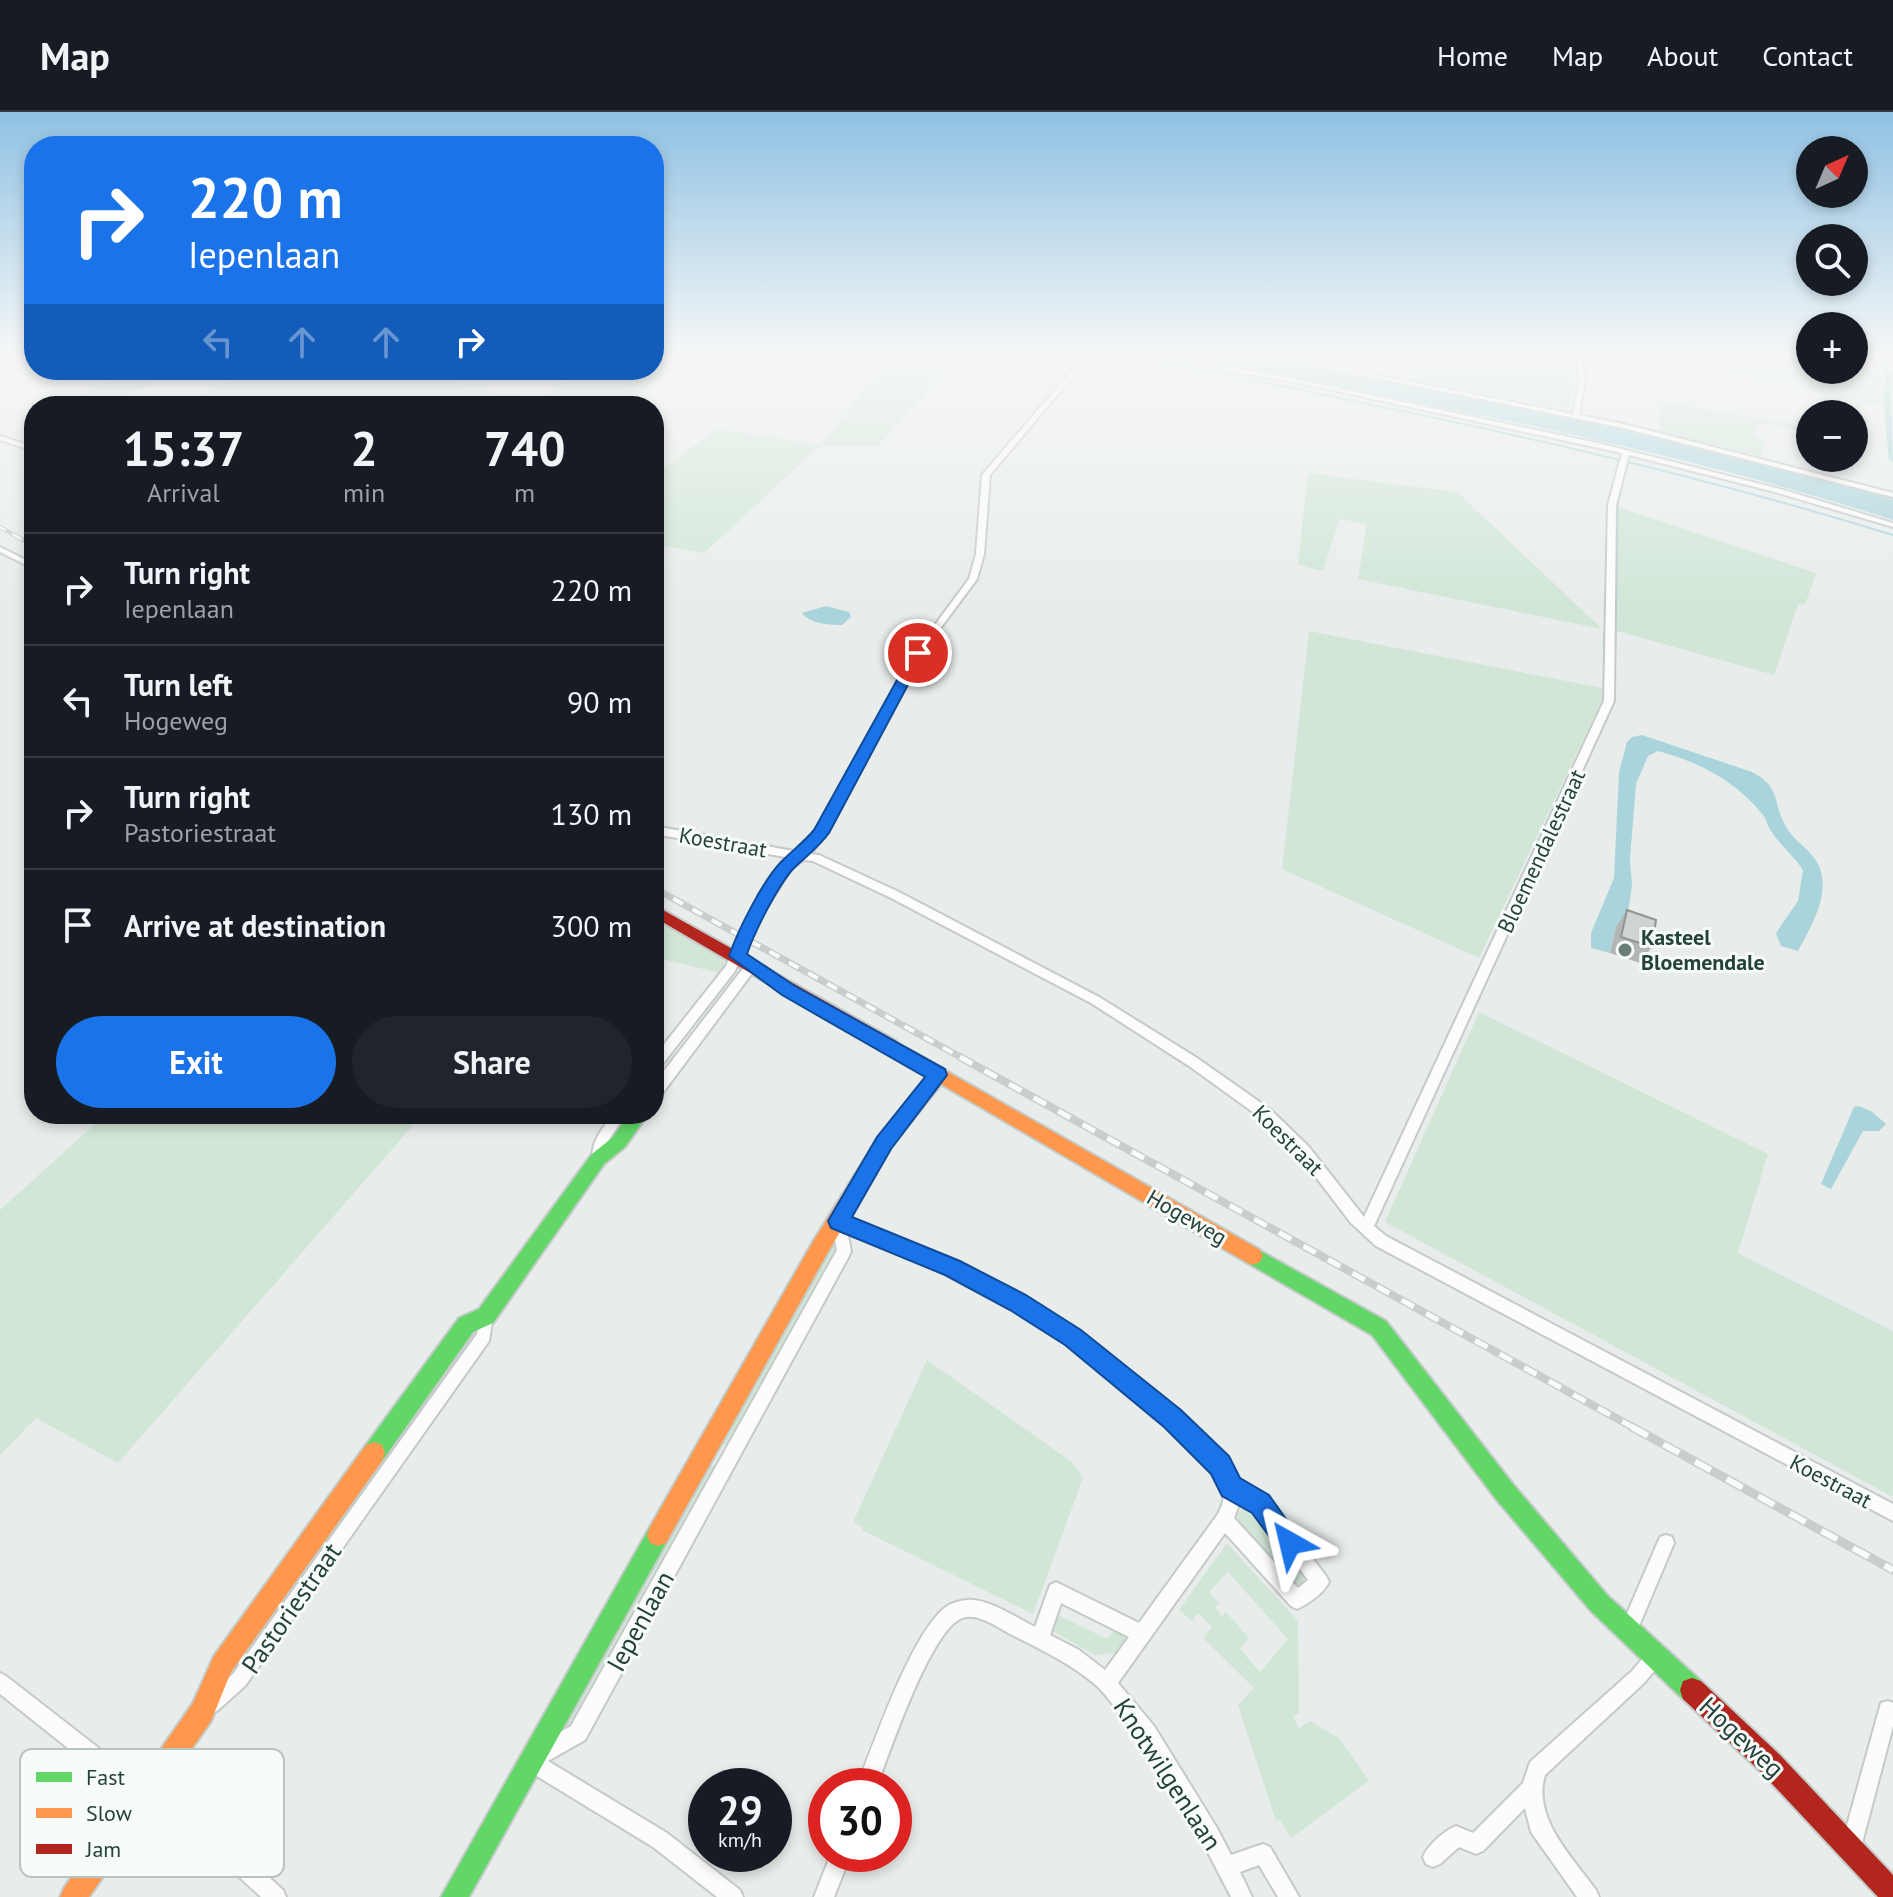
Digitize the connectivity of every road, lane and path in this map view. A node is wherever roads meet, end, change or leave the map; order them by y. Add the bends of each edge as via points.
1 (0, 438) edge
2 (1017, 438) edge
3 (1563, 438) edge
4 (1670, 438) edge
5 (24, 446) edge
6 (1626, 452) junction
7 (1893, 495) edge
8 (1893, 525) edge
9 (0, 549) edge
10 (24, 562) edge
11 (664, 832) edge
12 (798, 857) junction
13 (664, 915) edge
14 (745, 960) junction
15 (696, 1012) junction
16 (710, 1016) junction
17 (664, 1053) edge
18 (664, 1068) edge
19 (671, 1070) junction
20 (938, 1075) junction
21 (664, 1080) edge
22 (613, 1124) edge
23 (632, 1124) edge
24 (598, 1159) junction
25 (838, 1221) junction
26 (1366, 1228) junction
27 (486, 1316) junction
28 (706, 1448) junction
29 (729, 1459) junction
30 (350, 1486) junction
31 (1231, 1487) junction
32 (370, 1495) junction
33 (1893, 1513) edge
34 (1224, 1520) junction
35 (1666, 1543) dead end
36 (1628, 1632) junction
37 (1143, 1634) junction
38 (1040, 1639) junction
39 (1655, 1657) junction
40 (0, 1682) edge
41 (1107, 1683) junction
42 (202, 1712) junction
43 (1893, 1714) edge
44 (85, 1749) edge
45 (177, 1749) edge
46 (529, 1760) junction
47 (874, 1768) edge
48 (1531, 1789) junction
49 (1851, 1847) junction
50 (1433, 1857) dead end
51 (1227, 1866) junction
52 (834, 1872) edge
53 (87, 1877) edge
54 (254, 1877) edge
55 (1893, 1894) edge
56 (73, 1897) edge
57 (276, 1897) edge
58 (454, 1897) edge
59 (733, 1897) edge
60 (824, 1897) edge
61 (1242, 1897) edge
62 (1289, 1897) edge
63 (1589, 1897) edge

1 - 5 street
2 - 12 street via 986,475 973,579 918,653 821,833
3 - 6 street
4 - 7 street
6 - 8 street
6 - 26 street, Bloemendalestraat via 1612,505 1609,701
9 - 10 street
11 - 12 street, Koestraat
12 - 14 street via 753,921
12 - 26 street, Koestraat via 815,858 931,913 1095,1000 1193,1062 1288,1134
13 - 14 street, Hogeweg
14 - 15 street
14 - 16 street
14 - 20 street, Hogeweg
15 - 16 street
15 - 17 street
16 - 19 street
18 - 19 street
19 - 21 street
20 - 25 street, Iepenlaan via 884,1143
20 - 36 street, Hogeweg via 1379,1328 1514,1503
22 - 24 street, Pastoriestraat via 602,1139
23 - 24 street, Pastoriestraat
24 - 27 street, Pastoriestraat
25 - 28 street, Iepenlaan
25 - 29 street, Iepenlaan via 844,1251
25 - 31 street via 952,1268 1060,1329 1172,1419 1220,1465
26 - 33 street, Koestraat via 1414,1261
27 - 30 street, Pastoriestraat via 466,1325
27 - 32 street, Pastoriestraat via 484,1336
28 - 29 street
28 - 46 street, Iepenlaan
29 - 46 street, Iepenlaan via 578,1733
30 - 32 street
30 - 42 street, Pastoriestraat via 222,1664
31 - 34 street via 1232,1504
31 - 34 street via 1260,1504 1320,1582 1297,1600
32 - 42 street, Pastoriestraat via 239,1680
34 - 37 street, Knotwilgenlaan
35 - 36 street
36 - 39 street, Hogeweg
37 - 38 street via 1056,1591
37 - 41 street, Knotwilgenlaan
38 - 41 street, Knotwilgenlaan via 1087,1665
38 - 47 street, Knotwilgenlaan via 976,1609 953,1612 912,1678
39 - 48 street via 1537,1769
39 - 49 street, Hogeweg
40 - 44 street
41 - 51 street, Knotwilgenlaan via 1142,1725
42 - 45 street, Pastoriestraat
43 - 49 street via 1888,1710
46 - 58 street, Iepenlaan
46 - 59 street via 660,1840
48 - 50 street via 1476,1844 1456,1836
48 - 63 street via 1538,1825
49 - 55 street, Hogeweg
51 - 61 street, Knotwilgenlaan
51 - 62 street, Knotwilgenlaan via 1263,1854
52 - 60 street
53 - 56 street, Pastoriestraat
54 - 57 street

